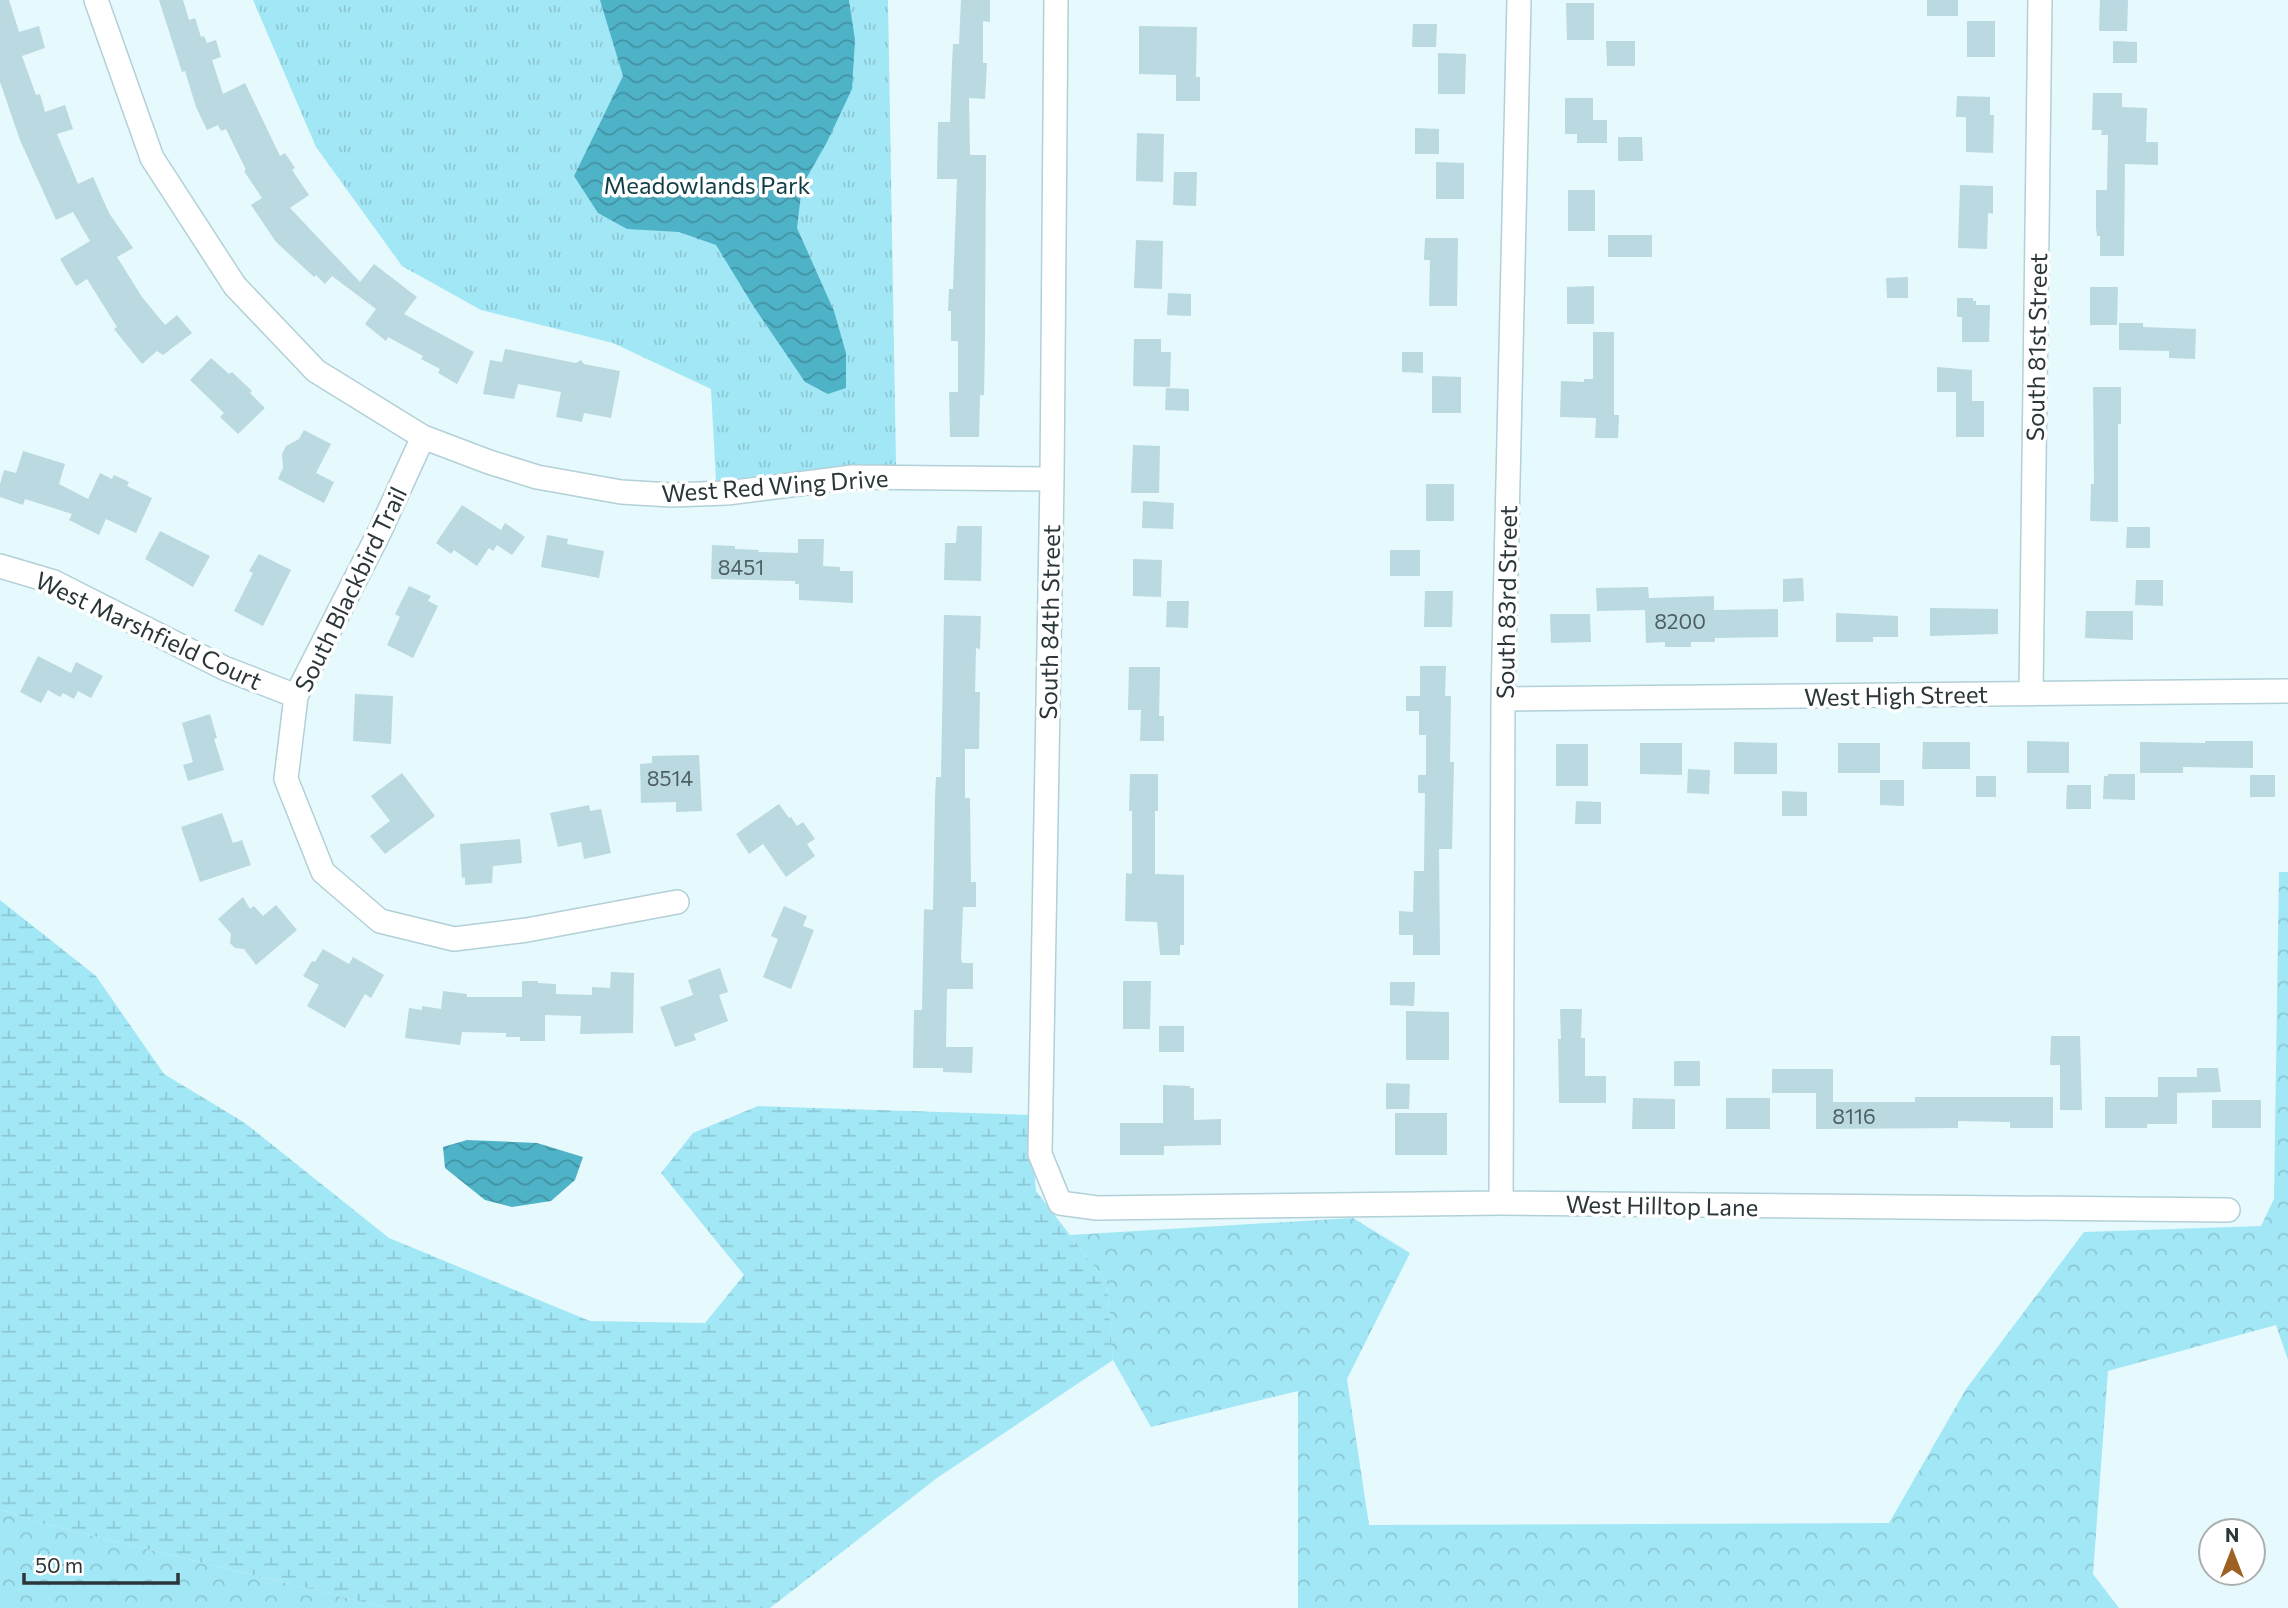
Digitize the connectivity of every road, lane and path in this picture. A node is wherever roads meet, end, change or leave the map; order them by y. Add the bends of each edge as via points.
1 (96, 0) edge
2 (1056, 0) edge
3 (1519, 0) edge
4 (2040, 0) edge
5 (424, 437) junction
6 (1052, 479) junction
7 (0, 566) edge
8 (2288, 691) edge
9 (2031, 694) junction
10 (296, 696) junction
11 (1503, 699) junction
12 (677, 902) dead end
13 (1501, 1203) junction
14 (1097, 1208) joint
15 (2228, 1210) dead end

1 - 5 street, West Red Wing Drive via 152,158 234,286 316,371
2 - 6 street, South 84th Street
3 - 11 street, South 83rd Street
4 - 9 street, South 81st Street
5 - 6 street, West Red Wing Drive via 537,477 621,492 727,493 853,477
5 - 10 street, South Blackbird Trail
6 - 14 street, South 84th Street via 1040,1154 1060,1203
7 - 10 street, West Marshfield Court via 54,582 224,668
8 - 9 street, West High Street
9 - 11 street, West High Street
10 - 12 street, South Blackbird Trail via 286,779 323,872 380,921 454,939
11 - 13 street, South 83rd Street
13 - 14 street, West Hilltop Lane
13 - 15 street, West Hilltop Lane

